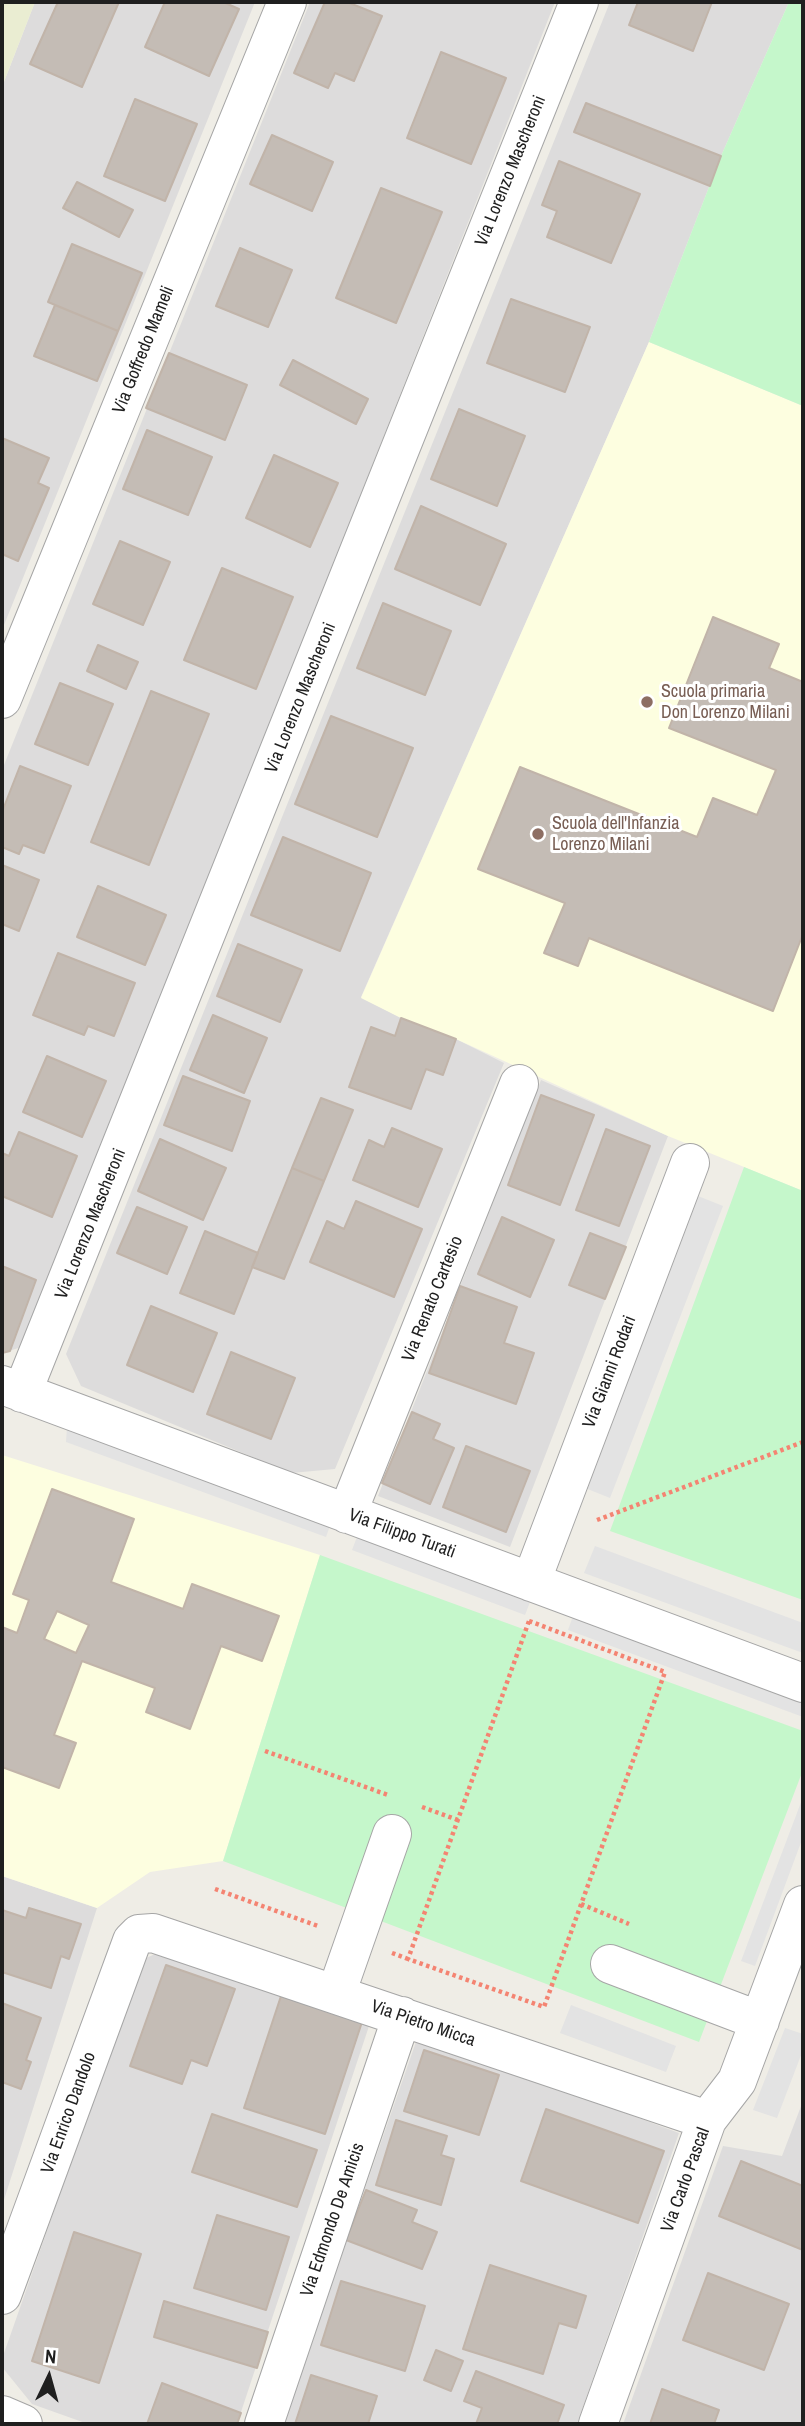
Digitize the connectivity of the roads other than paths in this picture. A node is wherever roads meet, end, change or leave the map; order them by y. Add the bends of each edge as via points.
1 (287, 2) edge
2 (579, 2) edge
3 (2, 699) edge
4 (519, 1084) dead end
5 (690, 1163) dead end
6 (12, 1389) edge
7 (347, 1514) junction
8 (531, 1582) junction
9 (803, 1683) edge
10 (393, 1816) road end
11 (803, 1905) edge
12 (139, 1934) joint
13 (610, 1964) dead end
14 (336, 1994) junction
15 (402, 2016) junction
16 (760, 2021) junction
17 (707, 2120) junction
18 (2, 2295) edge
19 (2, 2415) edge
20 (23, 2424) edge
21 (264, 2424) edge
22 (598, 2424) edge

1 - 3 street, Via Goffredo Mameli
2 - 6 street, Via Lorenzo Mascheroni
4 - 7 street, Via Renato Cartesio
5 - 8 street, Via Gianni Rodari
6 - 7 street, Via Filippo Turati
7 - 8 street, Via Filippo Turati
8 - 9 street, Via Filippo Turati
10 - 14 street
11 - 16 street, Via Carlo Pascal
12 - 14 street, Via Pietro Micca via 153,1933
12 - 18 street, Via Enrico Dandolo via 132,1941
13 - 16 street
14 - 15 street, Via Pietro Micca
15 - 17 street, Via Pietro Micca
15 - 21 street, Via Edmondo De Amicis
16 - 17 street, Via Carlo Pascal via 737,2081
17 - 22 street, Via Carlo Pascal
19 - 20 street

